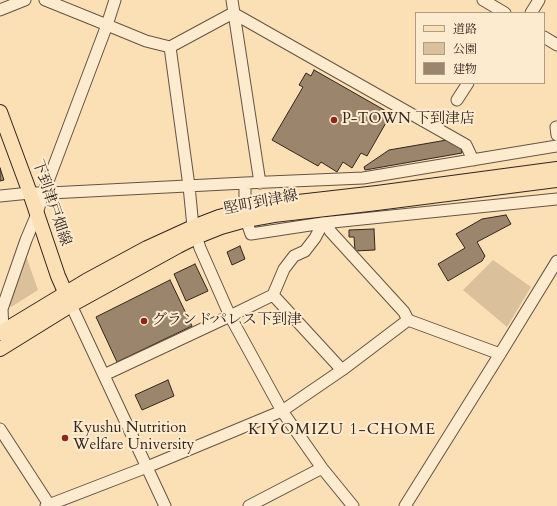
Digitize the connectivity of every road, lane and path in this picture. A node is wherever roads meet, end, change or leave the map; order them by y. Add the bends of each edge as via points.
1 (25, 0) edge
2 (45, 0) edge
3 (115, 0) edge
4 (232, 0) edge
5 (483, 0) edge
6 (539, 0) edge
7 (0, 10) edge
8 (502, 12) edge
9 (532, 12) edge
10 (233, 13) junction
11 (107, 25) junction
12 (545, 38) edge
13 (557, 45) edge
14 (170, 47) junction
15 (467, 84) edge
16 (457, 100) dead end
17 (0, 112) edge
18 (557, 127) edge
19 (557, 135) edge
20 (557, 146) edge
21 (473, 160) junction
22 (557, 169) edge
23 (557, 180) edge
24 (245, 183) junction
25 (260, 183) junction
26 (188, 186) junction
27 (36, 193) junction
28 (0, 196) edge
29 (377, 198) junction
30 (557, 199) edge
31 (37, 214) junction
32 (246, 215) junction
33 (325, 223) junction
34 (194, 232) junction
35 (557, 261) edge
36 (273, 295) junction
37 (68, 299) junction
38 (230, 316) junction
39 (408, 320) junction
40 (1, 332) edge
41 (0, 349) edge
42 (500, 354) junction
43 (342, 370) junction
44 (104, 375) junction
45 (282, 412) junction
46 (0, 429) edge
47 (4, 442) edge
48 (147, 467) junction
49 (322, 468) junction
50 (49, 505) edge
51 (165, 506) edge
52 (249, 506) edge
53 (353, 506) edge
54 (405, 506) edge

1 - 7 street
2 - 11 street
3 - 11 street
4 - 10 street
5 - 8 street
6 - 9 street
10 - 14 street
10 - 21 street via 466,145
10 - 25 street
11 - 14 street via 146,41
11 - 27 street via 48,184
12 - 13 street
14 - 26 street
15 - 16 street
17 - 27 main road, 下到津戸畑線
18 - 19 street
20 - 21 street
21 - 25 street via 363,178
22 - 29 main road, 堅町到津線
23 - 29 main road, 堅町到津線
24 - 25 street
24 - 26 street
24 - 32 street
26 - 27 street
26 - 34 street
27 - 28 street
27 - 31 main road, 下到津戸畑線
29 - 32 main road, 堅町到津線 via 274,215
30 - 33 street
31 - 37 main road, 下到津戸畑線
31 - 40 street via 2,309
32 - 33 street via 251,234
32 - 34 main road, 堅町到津線 via 218,218
33 - 36 street via 305,251 294,256 284,269
33 - 39 street via 404,312
34 - 37 main road, 堅町到津線 via 147,248
34 - 38 street
35 - 42 street
36 - 38 street
36 - 43 street
37 - 40 main road, 堅町到津線
37 - 41 main road, 堅町到津線
37 - 44 street
38 - 44 street
38 - 45 street
39 - 42 street
39 - 43 street
42 - 54 street
43 - 45 street
44 - 48 street
45 - 48 street
45 - 49 street
46 - 47 street
47 - 50 street
48 - 50 street
48 - 51 street
49 - 52 street
49 - 53 street

